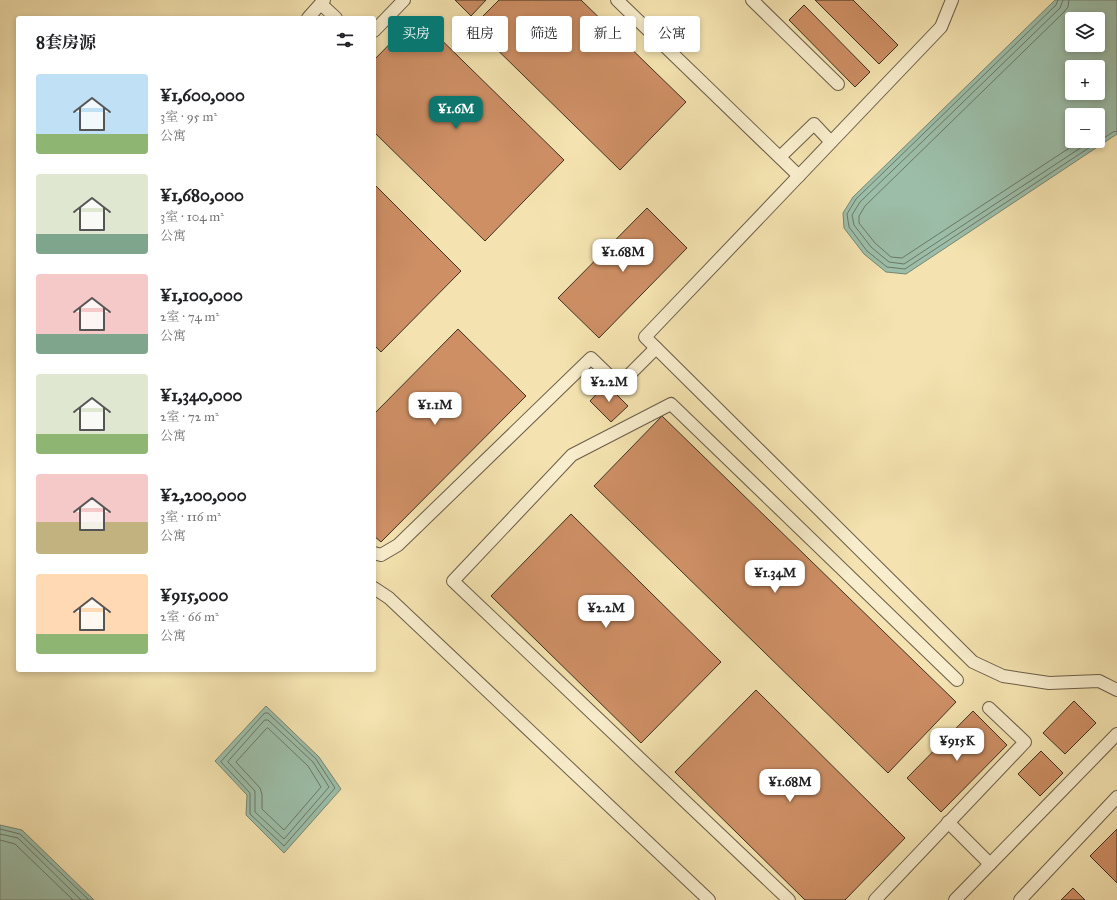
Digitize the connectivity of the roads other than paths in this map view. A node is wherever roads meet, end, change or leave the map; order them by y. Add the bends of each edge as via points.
1 (404, 0) edge
2 (617, 0) edge
3 (952, 0) edge
4 (323, 2) edge
5 (759, 2) edge
6 (310, 16) edge
7 (334, 16) edge
8 (376, 29) edge
9 (838, 84) dead end
10 (831, 142) junction
11 (780, 157) junction
12 (799, 176) junction
13 (656, 348) junction
14 (376, 554) edge
15 (376, 589) edge
16 (957, 680) dead end
17 (1117, 690) edge
18 (989, 708) dead end
19 (1117, 734) edge
20 (1117, 798) edge
21 (948, 822) junction
22 (990, 864) junction
23 (883, 897) edge
24 (709, 900) edge
25 (789, 900) edge
26 (955, 900) edge
27 (1020, 900) edge

1 - 8 lane
2 - 11 lane
3 - 10 lane via 941,27
4 - 6 lane
4 - 7 lane
5 - 9 lane
10 - 11 lane via 814,124
10 - 12 lane
11 - 12 lane
12 - 13 lane via 645,337
13 - 14 lane via 619,385 591,358 398,545 381,555
13 - 17 lane via 973,662 1002,676 1049,684 1099,681
15 - 24 lane via 389,598
16 - 25 lane via 671,404 572,455 453,581
18 - 21 lane via 1024,742
19 - 22 lane
20 - 27 lane
21 - 22 lane
21 - 23 lane
22 - 26 lane

